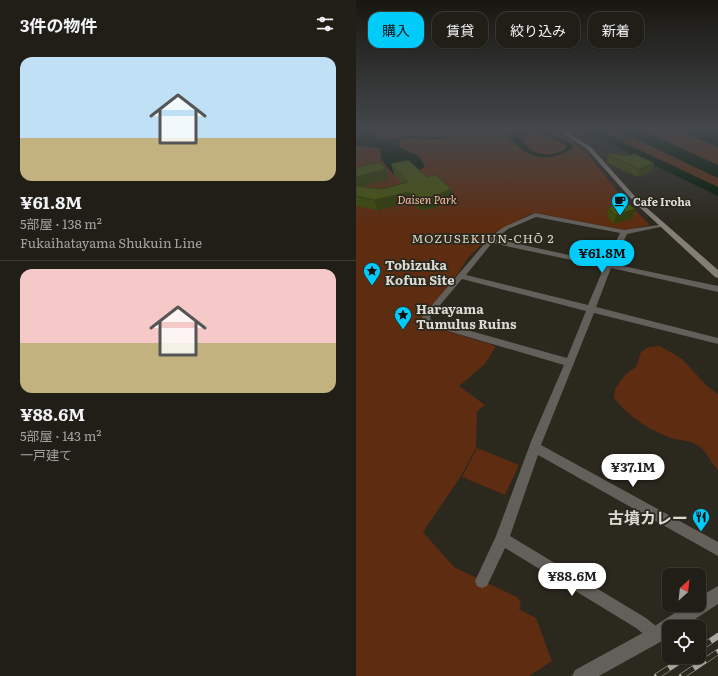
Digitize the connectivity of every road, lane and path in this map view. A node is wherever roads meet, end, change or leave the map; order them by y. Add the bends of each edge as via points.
1 (600, 161) edge
2 (663, 225) junction
3 (624, 232) junction
4 (490, 240) junction
5 (608, 266) junction
6 (718, 275) edge
7 (461, 276) junction
8 (718, 289) edge
9 (591, 309) junction
10 (718, 340) edge
11 (570, 363) junction
12 (536, 448) junction
13 (502, 539) junction
14 (718, 550) edge
15 (482, 581) dead end
16 (718, 594) edge
17 (656, 634) junction
18 (581, 676) edge

1 - 2 main road via 628,192
2 - 3 street
2 - 6 main road
3 - 4 street via 535,215 506,228
3 - 5 street
4 - 5 street
4 - 7 street
5 - 8 street
5 - 9 street
7 - 9 street
7 - 11 street via 426,318 427,322
9 - 10 street
9 - 11 street
11 - 12 street
12 - 13 street
12 - 14 street
13 - 15 street
13 - 17 street
16 - 17 street
17 - 18 street

